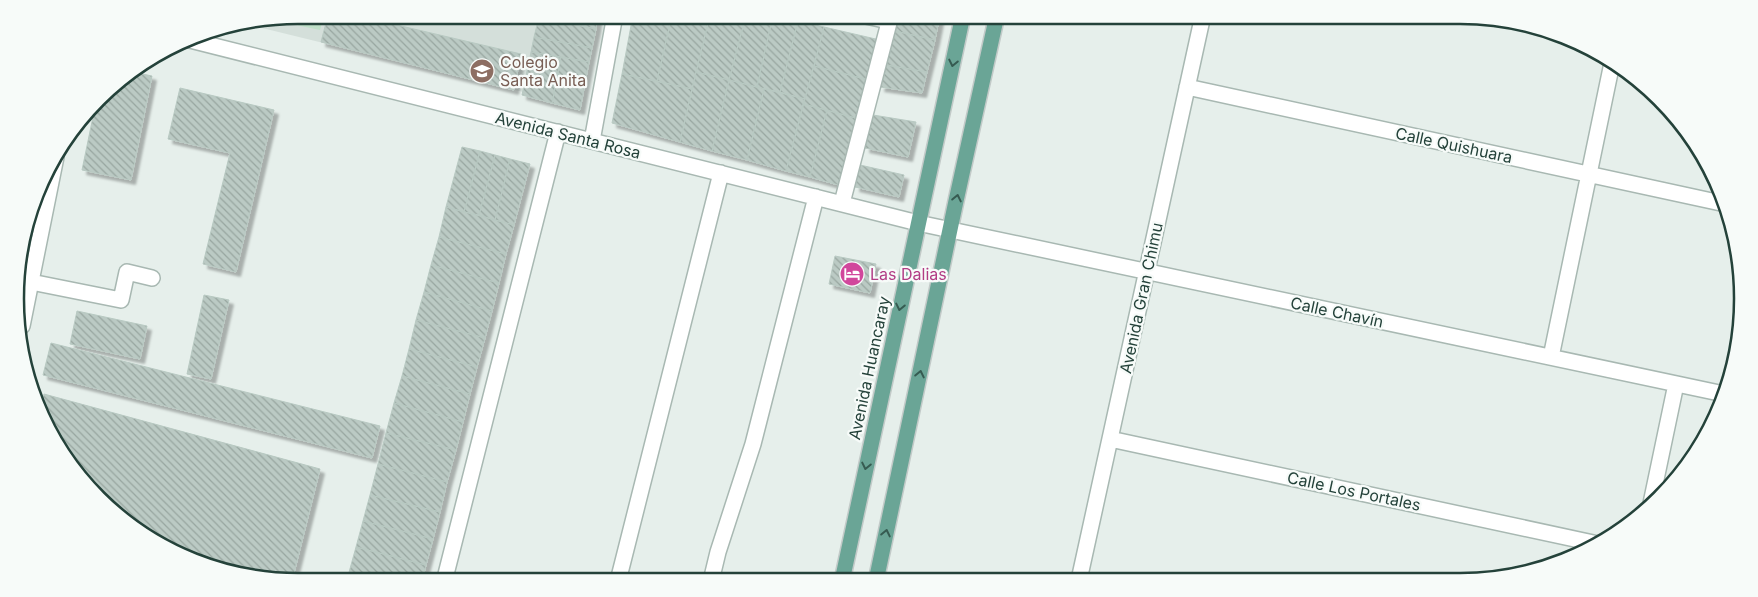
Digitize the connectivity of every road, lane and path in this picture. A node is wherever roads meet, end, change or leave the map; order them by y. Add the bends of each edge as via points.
1 (614, 24) edge
2 (888, 24) edge
3 (961, 24) edge
4 (996, 24) edge
5 (1201, 24) edge
6 (199, 42) edge
7 (1611, 69) edge
8 (1187, 87) junction
9 (558, 132) junction
10 (592, 140) junction
11 (721, 173) junction
12 (1589, 174) junction
13 (52, 177) edge
14 (816, 197) junction
15 (1717, 202) edge
16 (842, 203) junction
17 (918, 222) junction
18 (950, 230) junction
19 (1146, 272) junction
20 (152, 278) dead end
21 (31, 282) junction
22 (24, 316) edge
23 (1551, 357) junction
24 (1676, 384) junction
25 (1718, 393) edge
26 (1110, 439) junction
27 (1653, 494) edge
28 (1587, 542) edge
29 (446, 573) edge
30 (620, 573) edge
31 (713, 573) edge
32 (844, 573) edge
33 (878, 573) edge
34 (1081, 573) edge

1 - 10 street
2 - 16 street
3 -> 17 main road, Avenida Huancaray
18 -> 4 main road
5 - 8 street, Avenida Gran Chimu
6 - 9 street, Avenida Santa Rosa
7 - 12 street
8 - 12 street, Calle Quishuara
8 - 19 street, Avenida Gran Chimu
9 - 10 street, Avenida Santa Rosa
9 - 29 street
10 - 11 street, Avenida Santa Rosa
11 - 14 street, Avenida Santa Rosa
11 - 30 street
12 - 15 street, Calle Quishuara
12 - 23 street
13 - 21 street
14 - 16 street, Avenida Santa Rosa
14 - 31 street via 753,444
16 - 17 street, Avenida Santa Rosa
17 - 18 street, Avenida Santa Rosa
17 -> 32 main road, Avenida Huancaray
18 - 19 street, Calle Chavín
33 -> 18 main road
19 - 23 street, Calle Chavín
19 - 26 street, Avenida Gran Chimu
20 - 21 street via 126,272 121,300
21 - 22 street
23 - 24 street, Calle Chavín
24 - 25 street, Calle Chavín
24 - 27 street
26 - 28 street, Calle Los Portales
26 - 34 street, Avenida Gran Chimu

